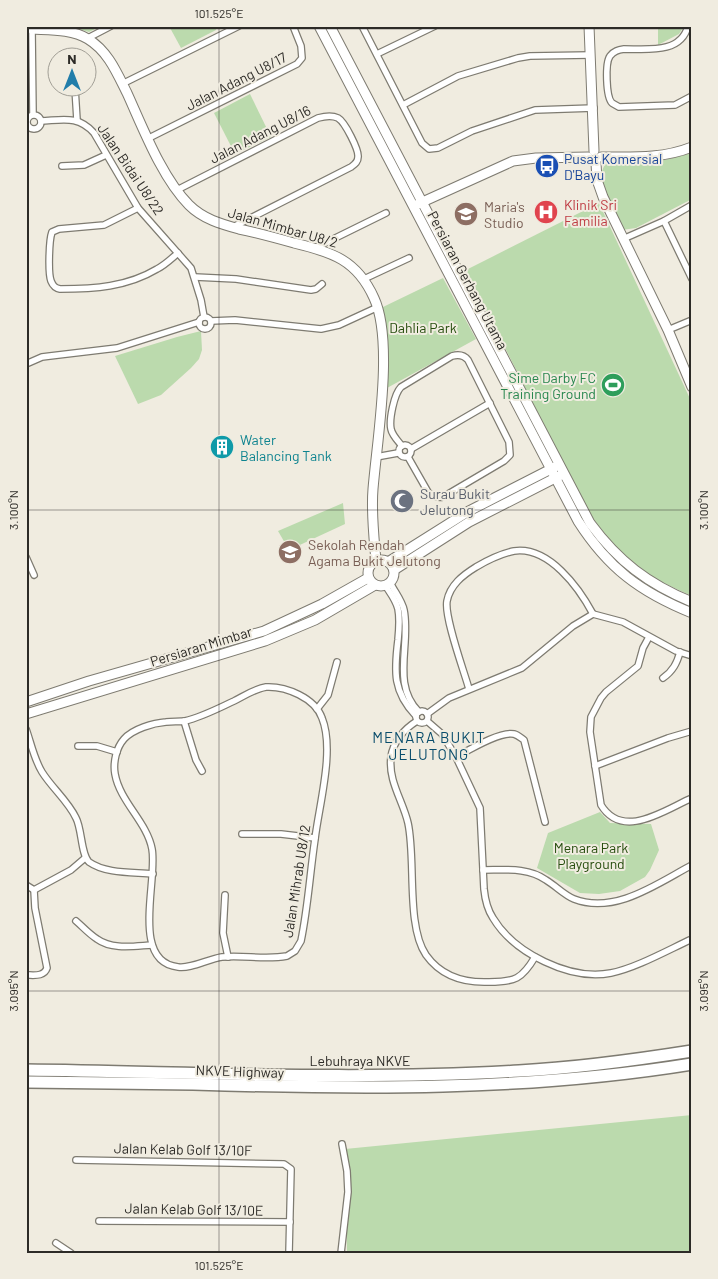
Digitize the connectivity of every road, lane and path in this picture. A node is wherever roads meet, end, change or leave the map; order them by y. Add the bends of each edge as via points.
1 (111, 26) edge
2 (238, 26) edge
3 (292, 26) edge
4 (319, 26) edge
5 (330, 26) edge
6 (362, 26) edge
7 (435, 26) edge
8 (589, 26) edge
9 (688, 26) edge
10 (32, 28) edge
11 (88, 38) junction
12 (377, 54) junction
13 (590, 55) junction
14 (122, 84) junction
15 (692, 96) edge
16 (76, 98) edge
17 (403, 105) junction
18 (594, 108) junction
19 (33, 114) junction
20 (77, 120) junction
21 (41, 121) junction
22 (148, 138) junction
23 (692, 147) edge
24 (106, 155) junction
25 (595, 157) junction
26 (62, 166) dead end
27 (177, 190) junction
28 (418, 204) junction
29 (692, 205) edge
30 (138, 208) junction
31 (386, 213) dead end
32 (664, 221) junction
33 (234, 227) junction
34 (623, 239) junction
35 (315, 248) junction
36 (178, 252) junction
37 (409, 258) dead end
38 (195, 277) junction
39 (364, 279) junction
40 (692, 279) edge
41 (322, 284) dead end
42 (378, 307) junction
43 (201, 319) junction
44 (692, 320) edge
45 (211, 321) junction
46 (668, 330) junction
47 (26, 364) edge
48 (692, 387) edge
49 (490, 403) junction
50 (402, 446) junction
51 (410, 449) junction
52 (398, 453) junction
53 (376, 457) junction
54 (408, 457) junction
55 (555, 467) junction
56 (559, 476) junction
57 (26, 557) edge
58 (376, 561) junction
59 (388, 562) junction
60 (394, 570) junction
61 (34, 575) dead end
62 (368, 578) junction
63 (383, 584) junction
64 (692, 602) edge
65 (692, 613) edge
66 (593, 614) junction
67 (649, 637) junction
68 (680, 652) junction
69 (692, 656) edge
70 (337, 662) dead end
71 (663, 678) dead end
72 (469, 690) junction
73 (26, 702) edge
74 (317, 709) junction
75 (26, 714) edge
76 (427, 714) junction
77 (417, 716) junction
78 (184, 721) junction
79 (427, 721) junction
80 (26, 728) edge
81 (692, 731) edge
82 (78, 746) dead end
83 (117, 752) junction
84 (456, 757) junction
85 (595, 766) junction
86 (202, 771) dead end
87 (692, 798) edge
88 (544, 822) dead end
89 (242, 834) dead end
90 (315, 838) junction
91 (85, 858) junction
92 (692, 865) edge
93 (483, 870) junction
94 (153, 874) junction
95 (26, 885) edge
96 (34, 890) junction
97 (225, 895) dead end
98 (76, 921) dead end
99 (692, 939) edge
100 (152, 945) junction
101 (228, 957) junction
102 (535, 957) junction
103 (26, 975) edge
104 (692, 1050) edge
105 (692, 1064) edge
106 (26, 1070) edge
107 (26, 1082) edge
108 (342, 1144) dead end
109 (76, 1160) dead end
110 (98, 1221) dead end
111 (290, 1222) junction
112 (56, 1242) dead end
113 (71, 1253) edge
114 (289, 1253) edge
115 (341, 1253) edge

1 - 11 street
2 - 14 street
3 - 22 street, Jalan Adang U8/17 via 303,52 297,64
4 - 28 street, Persiaran Gerbang Utama
5 - 28 street, Persiaran Gerbang Utama
6 - 12 street
7 - 12 street
8 - 13 street
9 - 15 street via 685,36 666,48 624,49 612,54 607,61 607,96 612,103 624,107 675,105
10 - 11 street
10 - 19 street
11 - 14 street, Jalan Mimbar U8/2 via 112,63
12 - 17 street
13 - 17 street via 518,58 458,76
13 - 18 street
14 - 22 street, Jalan Mimbar U8/2
16 - 20 street
17 - 18 street via 422,142 433,149 472,131 535,110
18 - 25 street
19 - 21 street via 38,115
19 - 21 street via 26,120 28,126 37,128
20 - 21 street, Jalan Bidai U8/22
20 - 24 street, Jalan Bidai U8/22 via 94,133
22 - 27 street, Jalan Mimbar U8/2
23 - 25 street via 657,156
24 - 26 street via 84,165
24 - 30 street, Jalan Bidai U8/22
25 - 28 street via 513,161
25 - 34 street via 599,186
27 - 33 street, Jalan Mimbar U8/2 via 199,214
27 - 33 street, Jalan Adang U8/16 via 318,118 340,119 359,155 358,160 351,167
28 - 55 street, Persiaran Gerbang Utama
29 - 32 street
30 - 36 street, Jalan Bidai U8/22
30 - 36 street via 104,225 52,232 50,278 53,286 60,289 109,287 159,268
31 - 35 street
32 - 34 street
32 - 40 street
33 - 35 street, Jalan Mimbar U8/2
34 - 46 street
35 - 39 street, Jalan Mimbar U8/2 via 344,260
36 - 38 street, Jalan Bidai U8/22
37 - 39 street
38 - 41 street via 311,290
38 - 43 street, Jalan Bidai U8/22 via 202,300
39 - 42 street, Jalan Mimbar U8/2
42 - 45 street via 339,325 321,329 235,320
42 - 53 street, Jalan Mimbar U8/2 via 383,358
43 - 45 street
43 - 45 street via 200,326 204,329 210,326
43 - 47 street via 129,345 50,356
44 - 46 street
46 - 48 street
49 - 50 street via 467,358 452,356 397,391 390,427
49 - 51 street
49 - 54 street via 510,446 510,455 504,461 440,498 428,492
50 - 51 street
50 - 52 street
51 - 54 street
52 - 53 street
52 - 54 street
53 - 58 street, Jalan Mimbar U8/2 via 372,514
55 - 56 street, Persiaran Gerbang Utama
55 - 59 street via 469,511
56 - 60 street via 470,522
56 - 64 street, Persiaran Gerbang Utama via 590,523 617,555 647,580
56 - 65 street, Persiaran Gerbang Utama via 578,521 602,555 645,590
57 - 61 street
58 - 59 street
58 - 62 street via 368,570
59 - 60 street
60 - 63 street via 393,579
62 - 63 street
62 - 73 street, Persiaran Mimbar via 264,631
63 - 75 street, Persiaran Mimbar via 272,639
63 - 77 street via 404,610 404,685
66 - 67 street via 623,622
66 - 72 street via 573,626 522,668
66 - 72 street via 567,576 531,552 515,551 496,556 474,568 455,584 446,606
67 - 68 street
67 - 85 street via 638,666 606,692 594,710 590,732
68 - 69 street
68 - 71 street via 675,666
70 - 74 street via 328,695
72 - 76 street via 449,698
74 - 78 street via 286,690 266,687
74 - 90 street, Jalan Mihrab U8/12 via 325,727 327,743
76 - 77 street via 424,712
76 - 79 street
77 - 79 street via 422,723
77 - 102 street via 396,743 391,763 396,790 408,823 415,919 421,948 446,974 473,982 516,980
78 - 83 street via 163,722 135,731 124,738
78 - 86 street
79 - 84 street via 442,734
80 - 91 street via 39,765 76,818
81 - 85 street
82 - 83 street via 97,746
83 - 94 street via 114,765 116,779 150,843
84 - 88 street via 500,736 520,737 524,740
84 - 93 street via 480,808
85 - 87 street via 601,805 616,818 644,821
89 - 90 street
90 - 101 street, Jalan Mihrab U8/12 via 298,946 292,954 281,957
91 - 94 street via 114,871
91 - 96 street via 71,870
92 - 93 street via 637,894 599,904 567,896 542,877 529,872
93 - 102 street via 484,894 492,917 510,938
94 - 100 street
95 - 96 street
96 - 103 street via 47,968 42,974
97 - 101 street via 223,933
98 - 100 street via 106,944
99 - 102 street via 625,969 606,974 573,972
100 - 101 street, Jalan Mihrab U8/12 via 162,961 176,967
104 - 106 highway, Lebuhraya NKVE via 585,1065 457,1074 372,1076
105 - 107 highway, NKVE Highway via 573,1080 457,1087 282,1088
108 - 115 street via 348,1192
109 - 111 street, Jalan Kelab Golf 13/10F via 277,1163 288,1166 291,1169
110 - 111 street, Jalan Kelab Golf 13/10E
111 - 114 street
112 - 113 street

